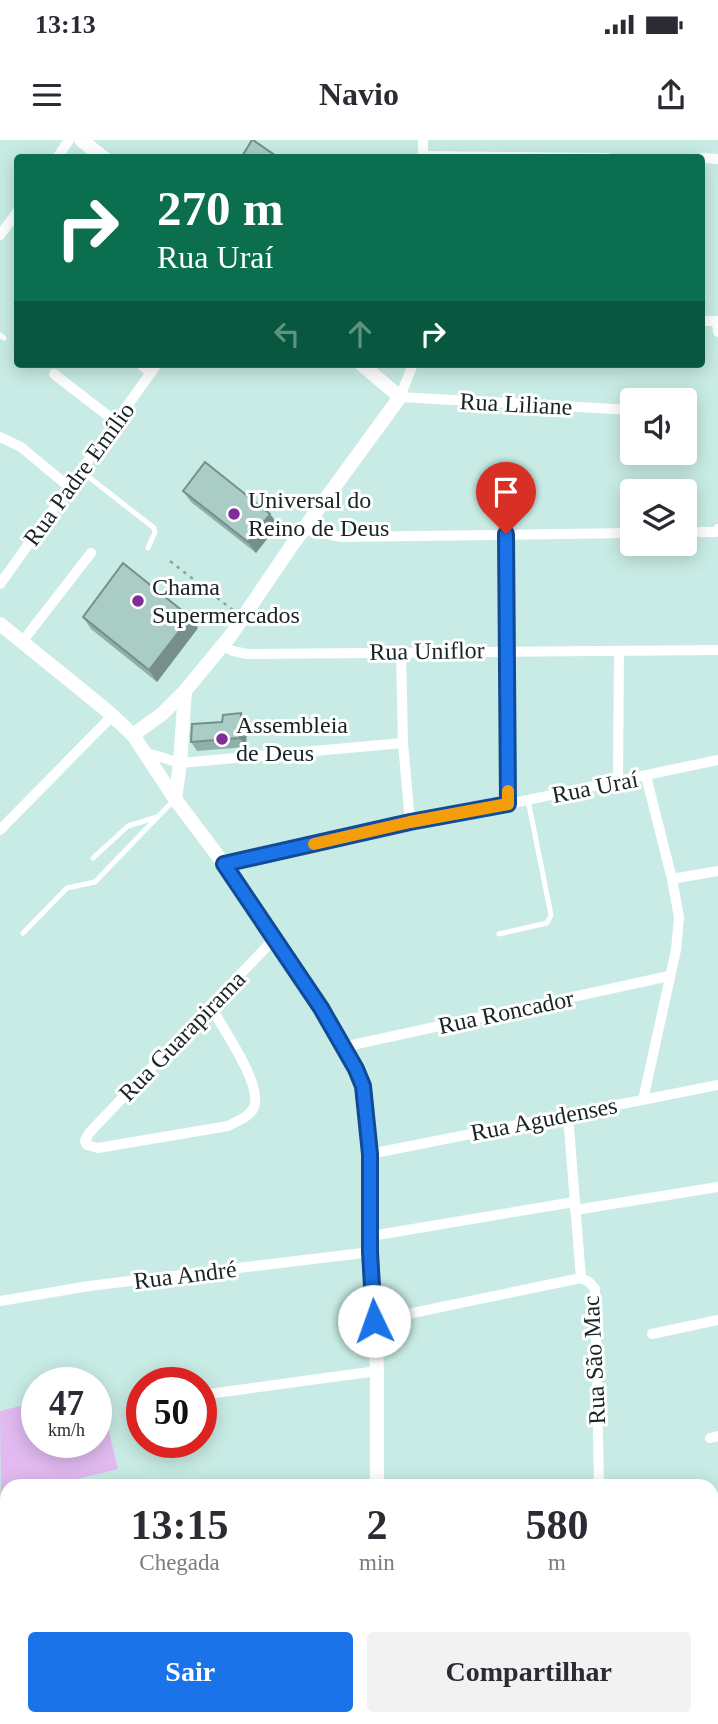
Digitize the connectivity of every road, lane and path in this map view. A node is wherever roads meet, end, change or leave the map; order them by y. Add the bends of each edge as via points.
1 (81, 140) edge
2 (99, 154) edge
3 (14, 216) edge
4 (0, 235) edge
5 (718, 321) edge
6 (718, 332) edge
7 (154, 368) edge
8 (366, 368) edge
9 (411, 368) edge
10 (54, 374) dead end
11 (400, 397) junction
12 (620, 409) edge
13 (116, 422) junction
14 (0, 437) edge
15 (81, 471) junction
16 (69, 487) junction
17 (304, 529) junction
18 (717, 530) edge
19 (697, 531) edge
20 (620, 533) edge
21 (506, 534) junction
22 (148, 548) dead end
23 (91, 553) dead end
24 (170, 561) dead end
25 (0, 584) edge
26 (242, 617) junction
27 (0, 624) edge
28 (22, 642) junction
29 (222, 646) junction
30 (509, 650) junction
31 (718, 650) edge
32 (401, 651) junction
33 (619, 652) junction
34 (185, 691) junction
35 (112, 716) junction
36 (134, 735) junction
37 (403, 743) junction
38 (144, 752) junction
39 (718, 760) edge
40 (180, 763) junction
41 (646, 776) junction
42 (618, 781) junction
43 (175, 799) junction
44 (528, 800) junction
45 (508, 804) junction
46 (157, 817) junction
47 (410, 822) junction
48 (0, 830) edge
49 (93, 858) dead end
50 (224, 864) junction
51 (718, 871) edge
52 (672, 879) junction
53 (23, 933) dead end
54 (499, 934) dead end
55 (274, 939) junction
56 (669, 976) junction
57 (211, 1007) junction
58 (344, 1047) junction
59 (718, 1084) edge
60 (643, 1100) junction
61 (568, 1115) junction
62 (370, 1154) junction
63 (718, 1187) edge
64 (574, 1206) junction
65 (371, 1236) junction
66 (370, 1252) junction
67 (581, 1278) junction
68 (0, 1301) edge
69 (718, 1320) edge
70 (374, 1321) junction
71 (652, 1334) dead end
72 (377, 1371) junction
73 (217, 1393) edge
74 (377, 1479) edge
75 (598, 1479) edge

1 - 2 main road
3 - 4 street
5 - 6 street
7 - 13 street, Rua Padre Emílio
8 - 11 main road
9 - 11 street
10 - 13 street
11 - 12 street, Rua Liliane
11 - 17 main road
13 - 15 street, Rua Padre Emílio
14 - 16 street via 21,447
15 - 16 street, Rua Padre Emílio
15 - 22 lane via 154,528
16 - 25 street, Rua Padre Emílio
17 - 21 street via 341,537
17 - 26 main road
18 - 19 street
20 - 21 street
21 - 30 street
23 - 28 street
24 - 26 path
26 - 29 main road
27 - 28 main road
28 - 35 main road
29 - 32 street, Rua Uniflor via 247,654
29 - 34 main road
30 - 32 street, Rua Uniflor
30 - 33 street, Rua Uniflor
30 - 45 street
31 - 33 street, Rua Uniflor
32 - 37 street
33 - 42 street
34 - 36 main road
34 - 40 main road
35 - 36 main road
35 - 48 street
36 - 38 main road
37 - 40 street
37 - 47 street
38 - 40 street
38 - 43 main road
39 - 41 street, Rua Uraí
40 - 43 main road
41 - 42 street, Rua Uraí
41 - 52 street
42 - 44 street, Rua Uraí
43 - 46 lane
43 - 50 main road
44 - 45 street, Rua Uraí
44 - 54 lane via 551,915 547,923
45 - 47 street, Rua Uraí
46 - 49 lane via 128,826
46 - 53 lane via 95,882 67,888
47 - 50 street, Rua Uraí
50 - 55 main road
51 - 52 street
52 - 56 street via 679,917
55 - 57 street, Rua Guarapirama
55 - 58 main road
56 - 58 street, Rua Roncador
56 - 60 street
57 - 57 street, Rua Guarapirama via 253,1083 256,1099 247,1116 228,1126 98,1148 87,1145 89,1133
58 - 62 main road via 363,1086
59 - 60 street, Rua Agudenses
60 - 61 street, Rua Agudenses
61 - 62 street, Rua Agudenses
61 - 64 street, Rua São Mac
62 - 65 main road
63 - 64 street
64 - 65 street
64 - 67 street, Rua São Mac
65 - 66 main road
66 - 68 street, Rua André
66 - 70 main road
67 - 70 street
67 - 75 street, Rua São Mac via 595,1289
69 - 71 street
70 - 72 main road
72 - 73 street
72 - 74 main road

